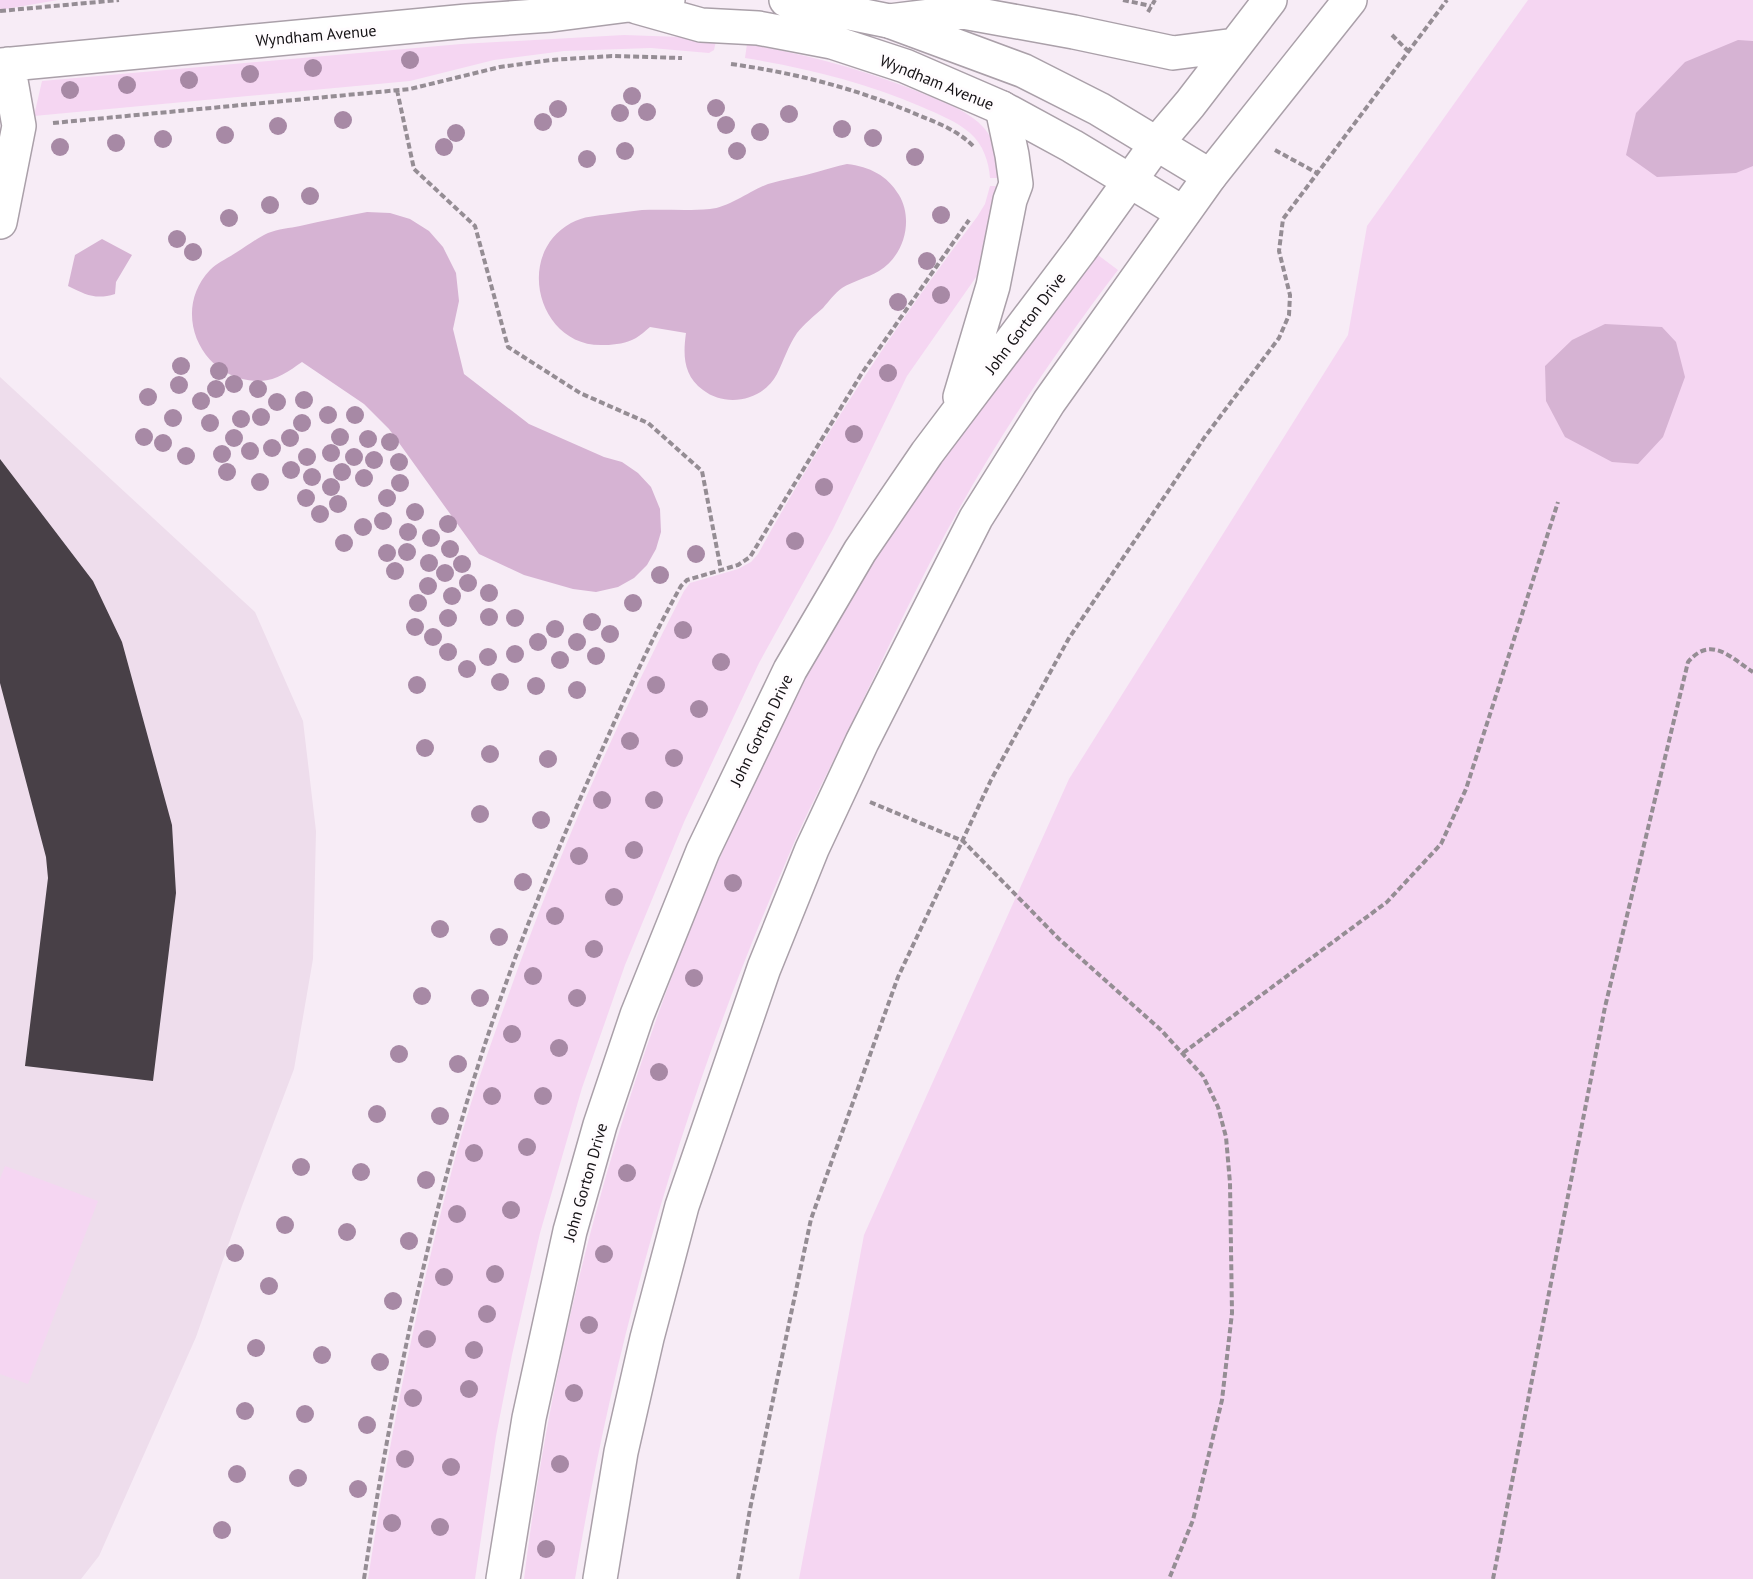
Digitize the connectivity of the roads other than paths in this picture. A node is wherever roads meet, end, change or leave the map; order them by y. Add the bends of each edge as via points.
1 (668, 0) edge
2 (786, 0) edge
3 (1270, 0) edge
4 (1350, 0) edge
5 (633, 6) junction
6 (550, 8) edge
7 (889, 21) junction
8 (1235, 45) junction
9 (4, 65) edge
10 (1002, 108) junction
11 (1157, 143) junction
12 (1210, 176) junction
13 (1130, 179) junction
14 (1183, 213) junction
15 (0, 222) edge
16 (953, 419) junction
17 (503, 1579) edge
18 (600, 1579) edge

1 - 5 main road, Wyndham Avenue
2 - 7 main road
3 - 8 main road, John Gorton Drive
4 - 12 main road
5 - 6 main road, Wyndham Avenue
5 - 10 main road, Wyndham Avenue via 701,25 758,28 832,42 905,66
6 - 9 main road, Wyndham Avenue via 443,23
7 - 8 main road via 963,12 1173,53
7 - 11 main road via 1024,71
8 - 11 main road, John Gorton Drive
9 - 15 main road via 19,126
10 - 13 main road, Wyndham Avenue
10 - 16 main road via 1016,184 993,286
11 - 12 main road
11 - 13 main road, John Gorton Drive
12 - 14 main road
13 - 14 main road, Wyndham Avenue
13 - 16 main road, John Gorton Drive
14 - 18 main road via 1049,402 976,518 812,849 764,969 682,1206 646,1338 621,1452
16 - 17 main road, John Gorton Drive via 860,551 790,670 703,851 637,1015 570,1231 529,1418

